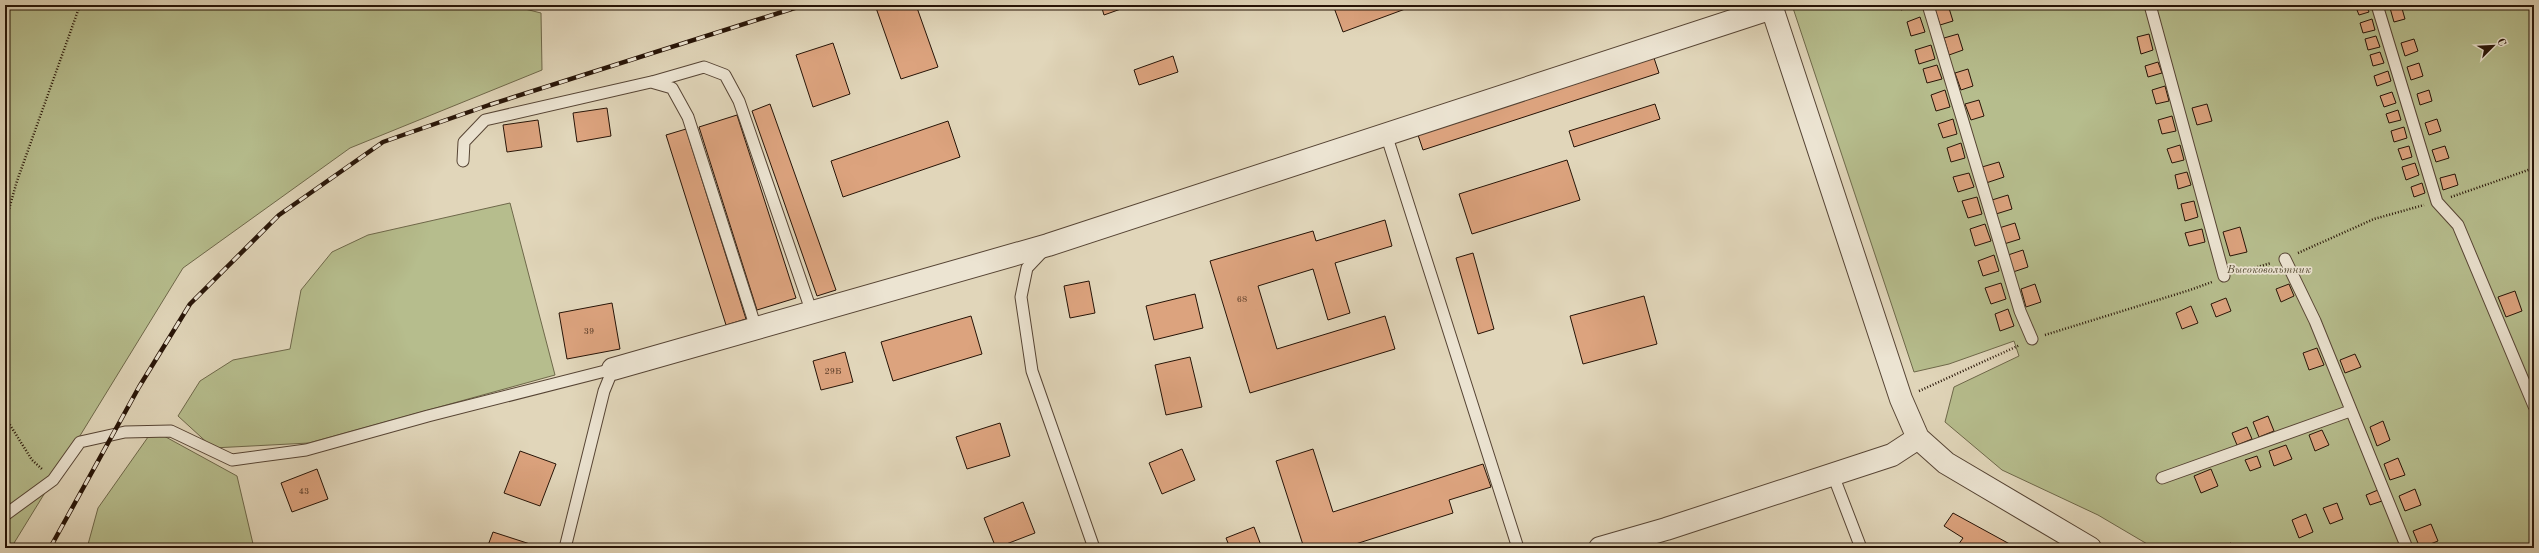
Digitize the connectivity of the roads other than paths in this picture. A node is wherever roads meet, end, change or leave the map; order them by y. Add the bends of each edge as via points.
1 (1928, 5) edge
2 (2150, 5) edge
3 (2377, 5) edge
4 (1771, 6) edge
5 (651, 82) junction
6 (1386, 134) junction
7 (463, 161) dead end
8 (1048, 245) junction
9 (2285, 259) dead end
10 (2224, 276) dead end
11 (812, 312) junction
12 (756, 328) junction
13 (2032, 339) dead end
14 (613, 369) junction
15 (2534, 406) edge
16 (2350, 411) junction
17 (1918, 438) junction
18 (1833, 475) junction
19 (2162, 478) dead end
20 (5, 515) edge
21 (565, 548) edge
22 (1094, 548) edge
23 (1518, 548) edge
24 (1600, 548) edge
25 (1861, 548) edge
26 (2090, 548) edge
27 (2407, 548) edge

1 - 13 lane via 2020,311
2 - 10 lane
3 - 15 lane via 2437,202 2458,225
4 - 6 street
4 - 17 street via 1901,399
5 - 7 lane via 485,120 464,142
5 - 11 lane via 704,67 725,75 740,101
5 - 12 lane via 672,88 688,117
6 - 8 street
6 - 23 lane
8 - 11 street
8 - 22 lane via 1027,268 1020,297 1032,371
9 - 16 lane via 2315,321
11 - 12 street
12 - 14 street
14 - 20 lane via 306,450 232,460 170,431 125,432 80,442 54,480
14 - 21 lane via 604,391
16 - 19 lane
16 - 27 lane
17 - 18 street via 1892,455
17 - 26 street via 1946,463
18 - 24 street
18 - 25 lane

